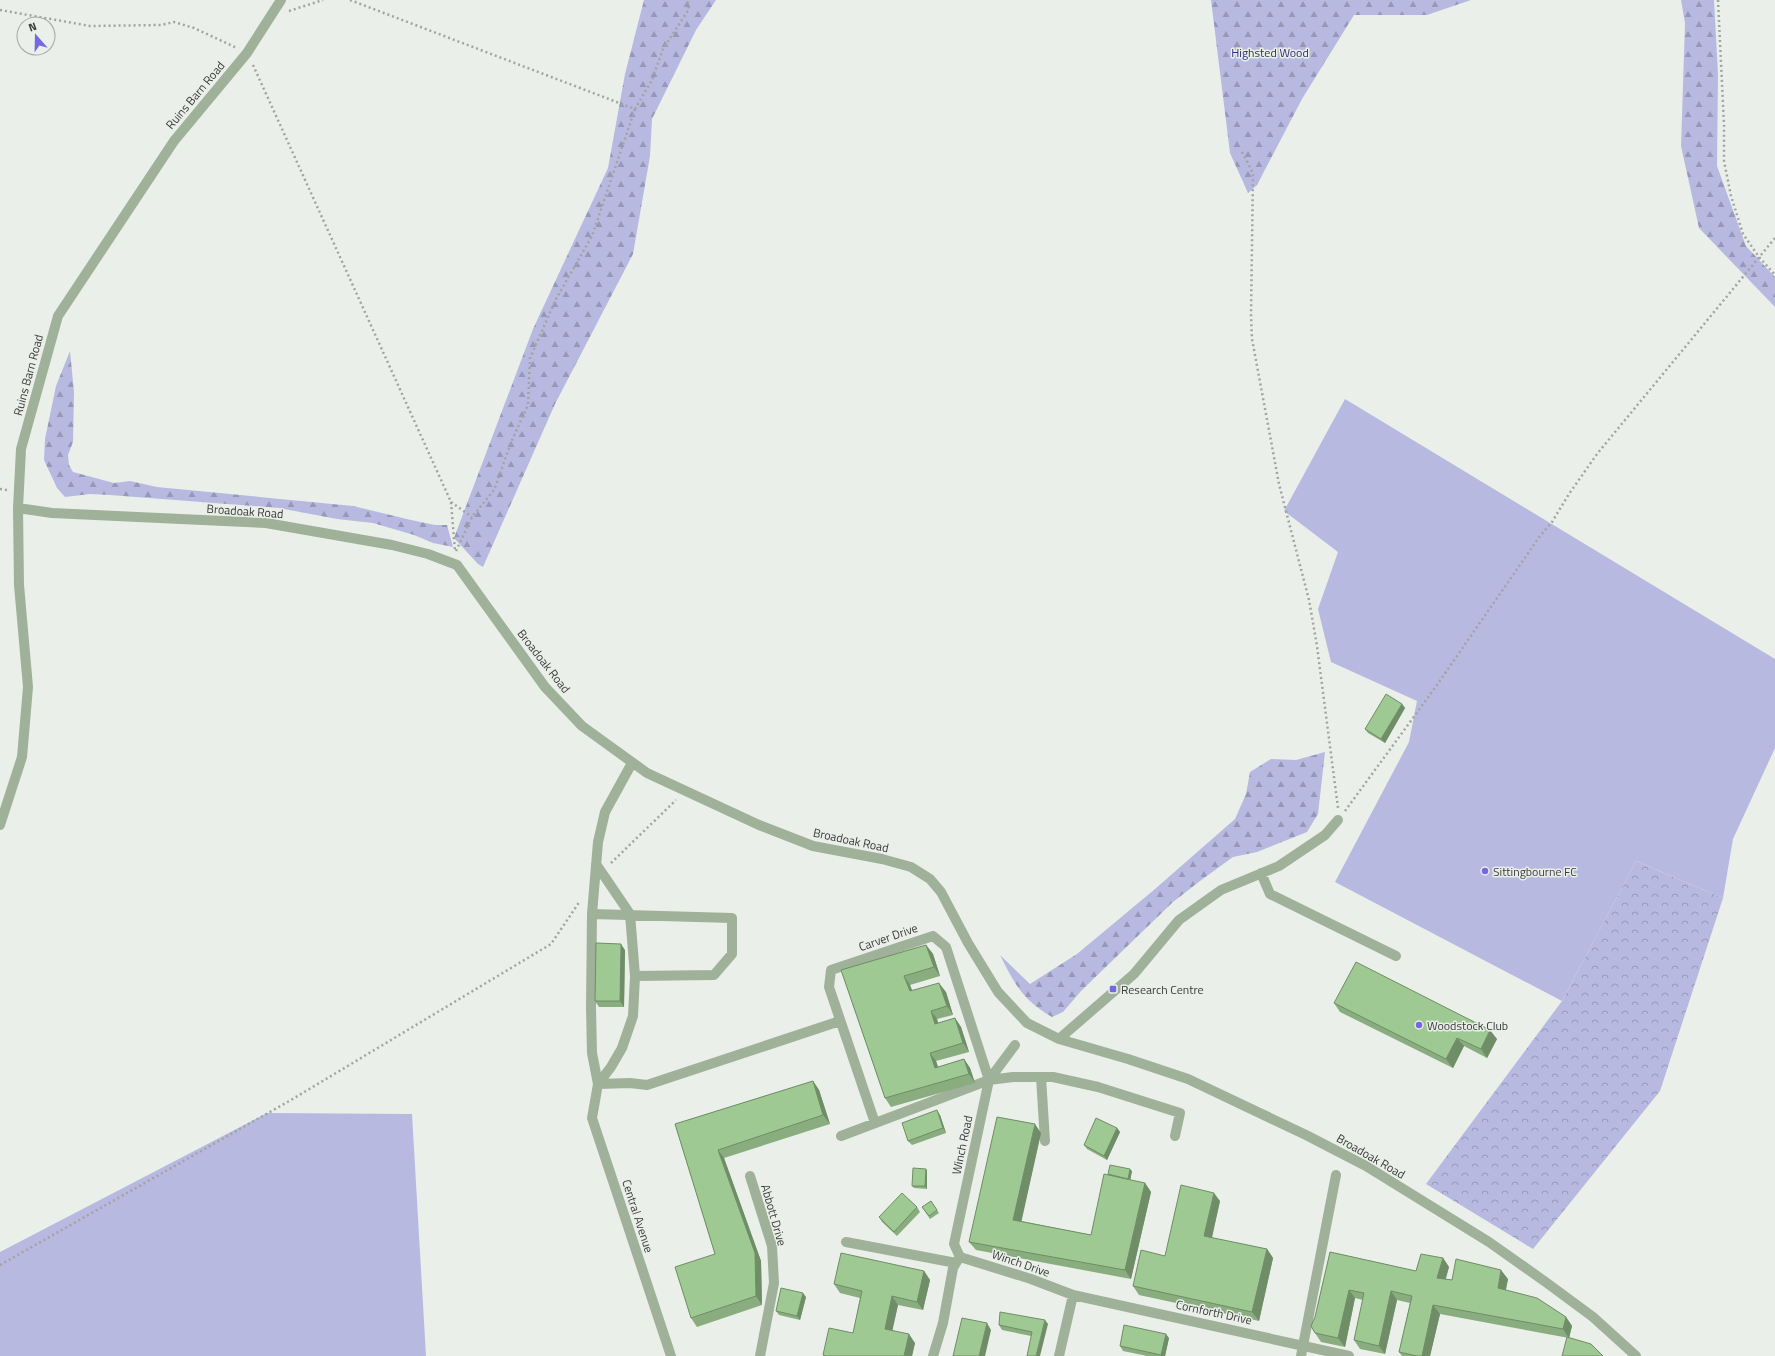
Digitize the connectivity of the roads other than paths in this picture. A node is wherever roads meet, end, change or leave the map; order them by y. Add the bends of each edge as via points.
1 (281, 0) edge
2 (18, 508) junction
3 (632, 763) junction
4 (1338, 820) road end
5 (0, 825) edge
6 (599, 868) junction
7 (1261, 873) junction
8 (592, 914) junction
9 (630, 914) junction
10 (1396, 956) dead end
11 (635, 976) junction
12 (840, 1021) junction
13 (1059, 1039) junction
14 (1015, 1045) dead end
15 (1041, 1077) junction
16 (989, 1080) junction
17 (598, 1084) junction
18 (875, 1124) junction
19 (842, 1136) dead end
20 (1175, 1136) dead end
21 (1045, 1141) dead end
22 (1336, 1175) dead end
23 (750, 1176) dead end
24 (846, 1242) dead end
25 (958, 1260) junction
26 (1073, 1295) junction
27 (1303, 1345) junction
28 (671, 1356) edge
29 (761, 1356) edge
30 (933, 1356) edge
31 (1059, 1356) edge
32 (1301, 1356) edge
33 (1348, 1356) edge
34 (1636, 1356) edge

1 - 2 street, Ruins Barn Road via 247,53 174,141 58,316 21,449
2 - 3 street, Broadoak Road via 52,513 266,523 392,545 457,565 545,687 582,726
2 - 5 street, Ruins Barn Road via 19,585 28,687 22,757
3 - 6 street via 605,812 598,842
3 - 13 street, Broadoak Road via 647,773 759,825 814,846 911,867 930,879 941,892 998,992 1027,1023
4 - 7 street via 1325,835 1279,866
6 - 8 street
6 - 9 street
7 - 10 street via 1270,894
7 - 13 street via 1221,890 1179,920 1134,974
8 - 9 street
8 - 17 street via 592,1053
9 - 11 street
9 - 11 street via 646,917 732,918 732,954 714,975
11 - 17 street via 633,1016 622,1048
12 - 16 street, Carver Drive via 829,987 831,970 933,936 946,947
12 - 17 street via 647,1085
12 - 18 street, Carver Drive
13 - 34 street, Broadoak Road via 1188,1079 1366,1166 1489,1242 1541,1278 1593,1317
14 - 16 street, Winch Road
15 - 16 street
15 - 20 street via 1054,1077 1098,1087 1180,1113
15 - 21 street
16 - 18 street
16 - 25 street, Winch Road via 954,1244
17 - 28 street, Central Avenue via 592,1118
18 - 19 street
22 - 27 street
23 - 29 street, Abbott Drive via 772,1246 774,1283
24 - 25 street, Winch Drive
25 - 26 street, Winch Drive via 1031,1279
25 - 30 street via 953,1268
26 - 27 street, Cornforth Drive
26 - 31 street
27 - 32 street
27 - 33 street, Cornforth Drive

